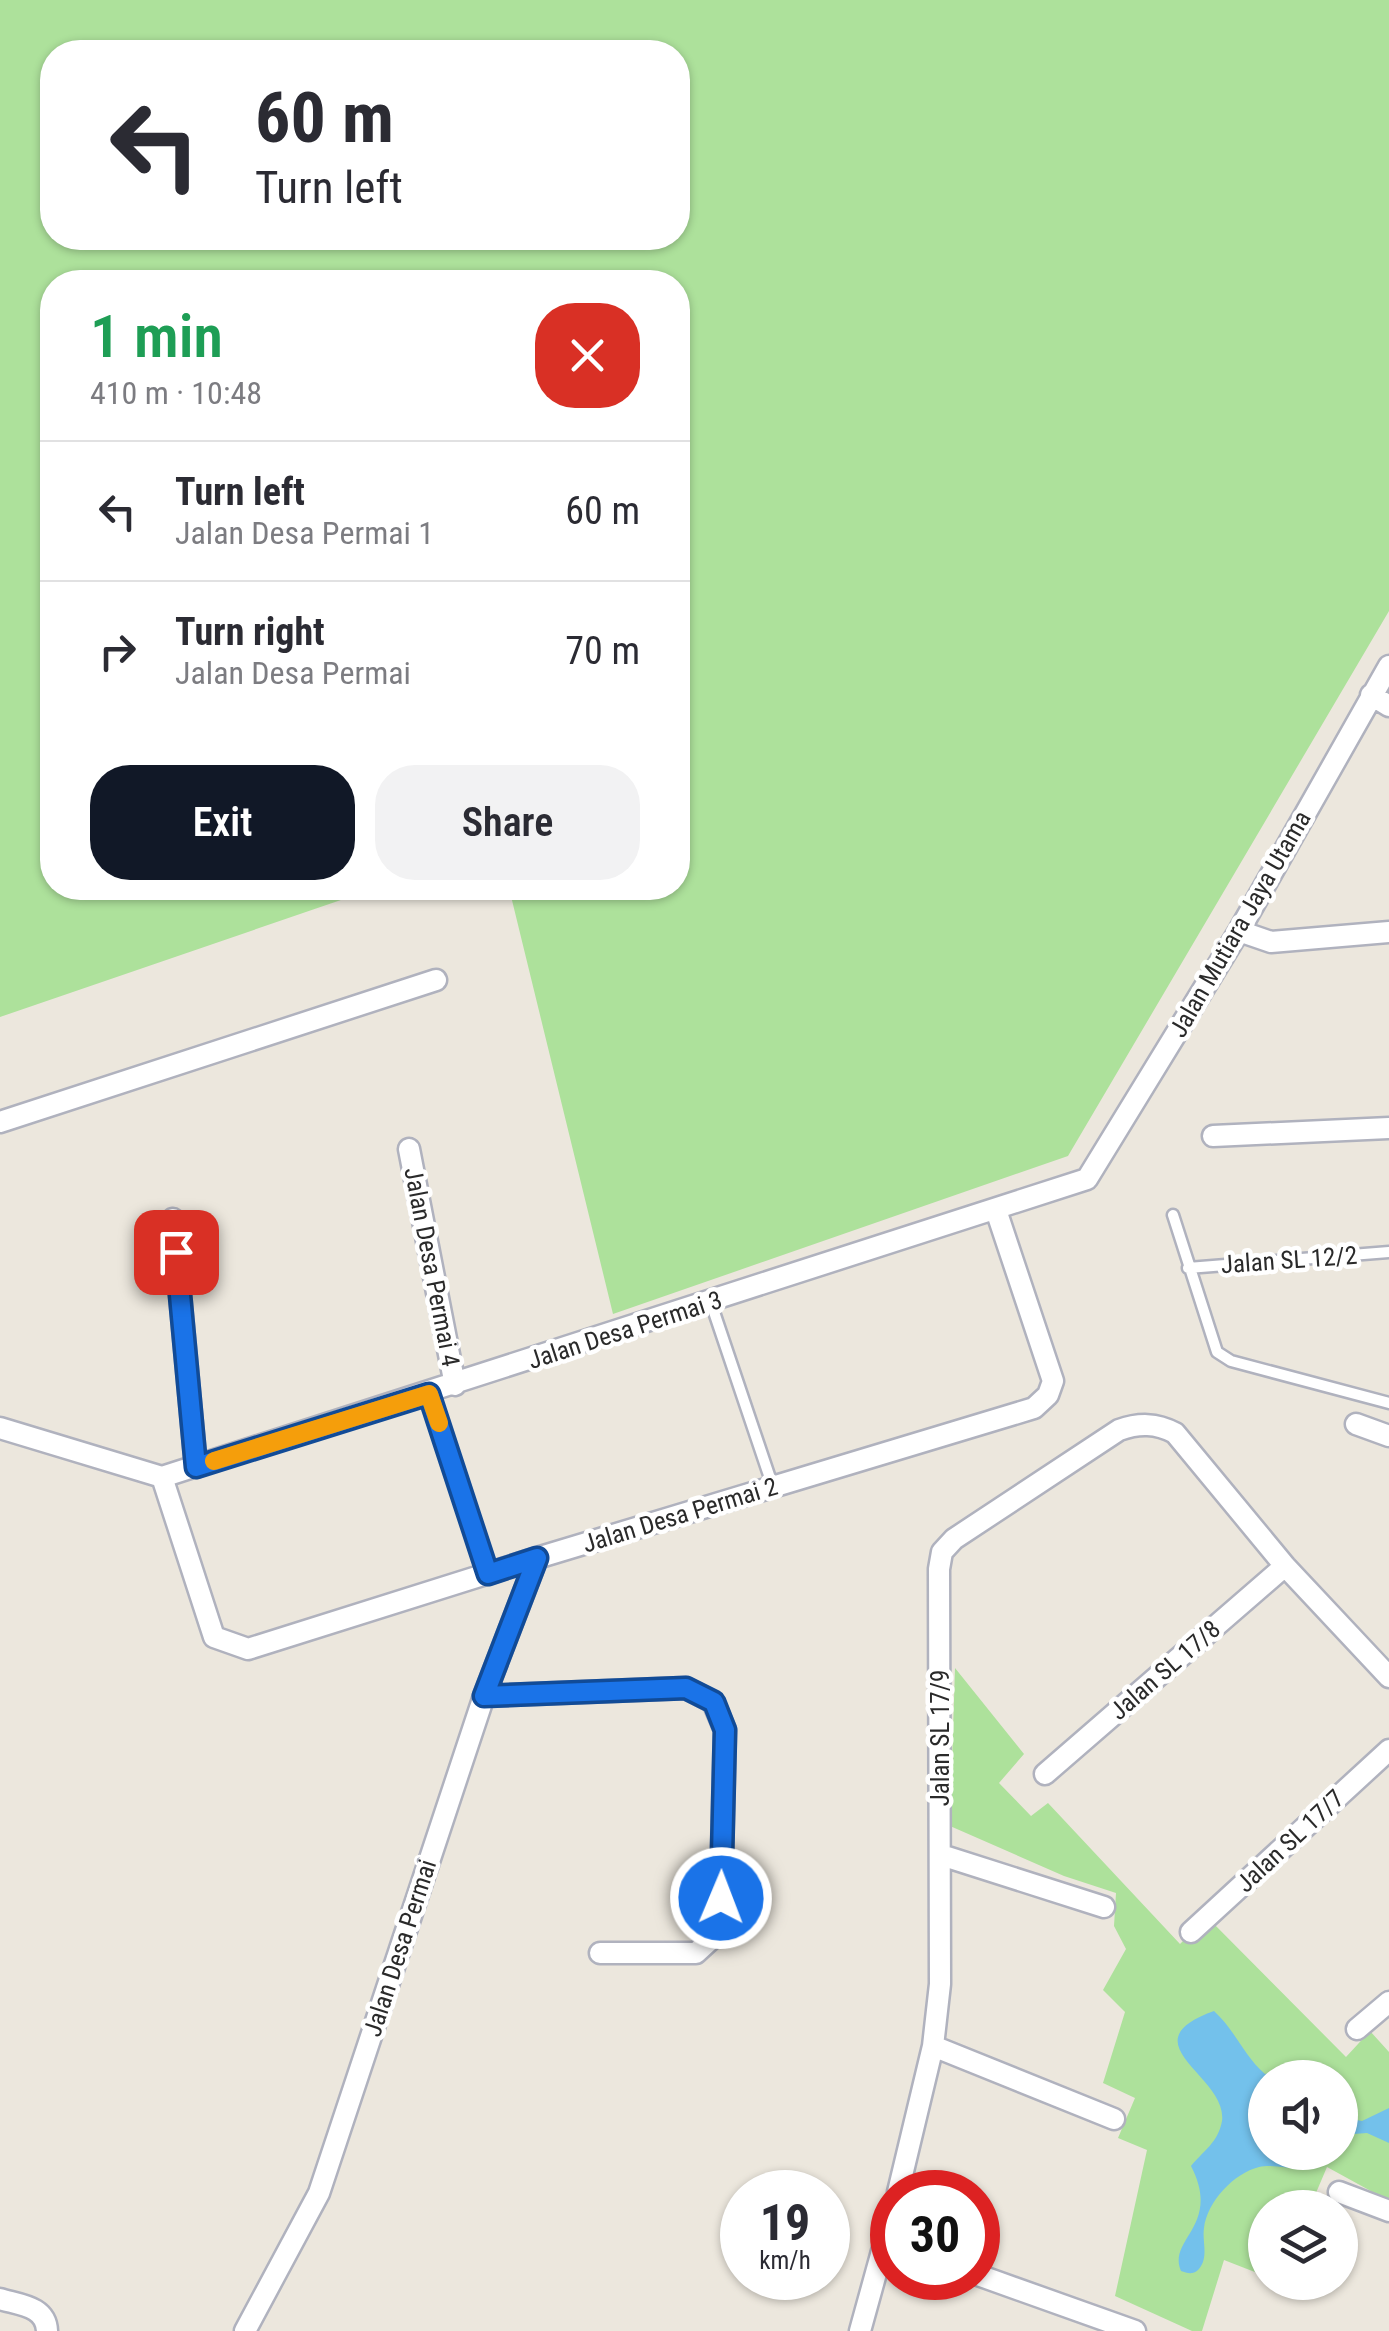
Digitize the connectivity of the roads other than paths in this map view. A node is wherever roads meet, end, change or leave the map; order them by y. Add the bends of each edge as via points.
1 (1389, 666) edge
2 (1380, 700) edge
3 (1239, 931) junction
4 (1389, 932) edge
5 (436, 980) dead end
6 (0, 1122) edge
7 (1389, 1128) edge
8 (1213, 1136) dead end
9 (409, 1150) dead end
10 (1087, 1179) joint
11 (996, 1210) junction
12 (1173, 1215) dead end
13 (173, 1219) dead end
14 (1389, 1252) edge
15 (1188, 1268) junction
16 (712, 1302) junction
17 (456, 1385) junction
18 (429, 1394) junction
19 (1389, 1402) edge
20 (1356, 1424) dead end
21 (0, 1428) edge
22 (1389, 1436) edge
23 (196, 1467) junction
24 (162, 1477) junction
25 (773, 1487) junction
26 (537, 1558) junction
27 (1284, 1566) junction
28 (488, 1574) junction
29 (1389, 1677) edge
30 (484, 1696) junction
31 (1389, 1750) edge
32 (1046, 1774) dead end
33 (941, 1856) junction
34 (1104, 1907) dead end
35 (1191, 1932) dead end
36 (600, 1953) dead end
37 (1389, 2002) edge
38 (1357, 2030) dead end
39 (934, 2046) junction
40 (1114, 2119) dead end
41 (903, 2170) edge
42 (1358, 2199) edge
43 (1389, 2211) edge
44 (1000, 2282) edge
45 (0, 2300) edge
46 (870, 2300) edge
47 (47, 2325) edge
48 (245, 2331) edge
49 (860, 2331) edge
50 (1135, 2331) edge

1 - 2 street, Jalan Mutiara Jaya Utama
2 - 3 street, Jalan Mutiara Jaya Utama
3 - 4 street via 1270,942
3 - 10 street, Jalan Mutiara Jaya Utama
5 - 6 street
7 - 8 street
9 - 17 street, Jalan Desa Permai 4
10 - 11 street, Jalan Desa Permai 3
11 - 16 street, Jalan Desa Permai 3
11 - 25 street, Jalan Desa Permai 2 via 1053,1381 1048,1395 1034,1408
12 - 15 lane
13 - 23 street
14 - 15 lane, Jalan SL 12/2
15 - 19 lane via 1216,1352
16 - 17 street, Jalan Desa Permai 3
16 - 25 lane
17 - 18 street, Jalan Desa Permai 3
18 - 23 street, Jalan Desa Permai 3
18 - 28 lane
20 - 22 street
21 - 24 street
23 - 24 street, Jalan Desa Permai 3
24 - 28 street, Jalan Desa Permai 2 via 214,1637 248,1649
25 - 26 street, Jalan Desa Permai 2
26 - 28 street, Jalan Desa Permai 2
26 - 30 street, Jalan Desa Permai
27 - 29 street
27 - 32 street, Jalan SL 17/8
27 - 33 street, Jalan SL 17/9 via 1175,1433 1148,1424 1120,1430 954,1538 942,1552
30 - 36 street via 686,1688 714,1702 725,1730 720,1931 696,1954
30 - 48 street, Jalan Desa Permai via 319,2193
31 - 35 street, Jalan SL 17/7
33 - 34 street
33 - 39 street, Jalan SL 17/9
37 - 38 street
39 - 40 street
39 - 41 street, Jalan SL 17/9
42 - 43 street
44 - 50 street
45 - 47 street via 40,2311
46 - 49 street

